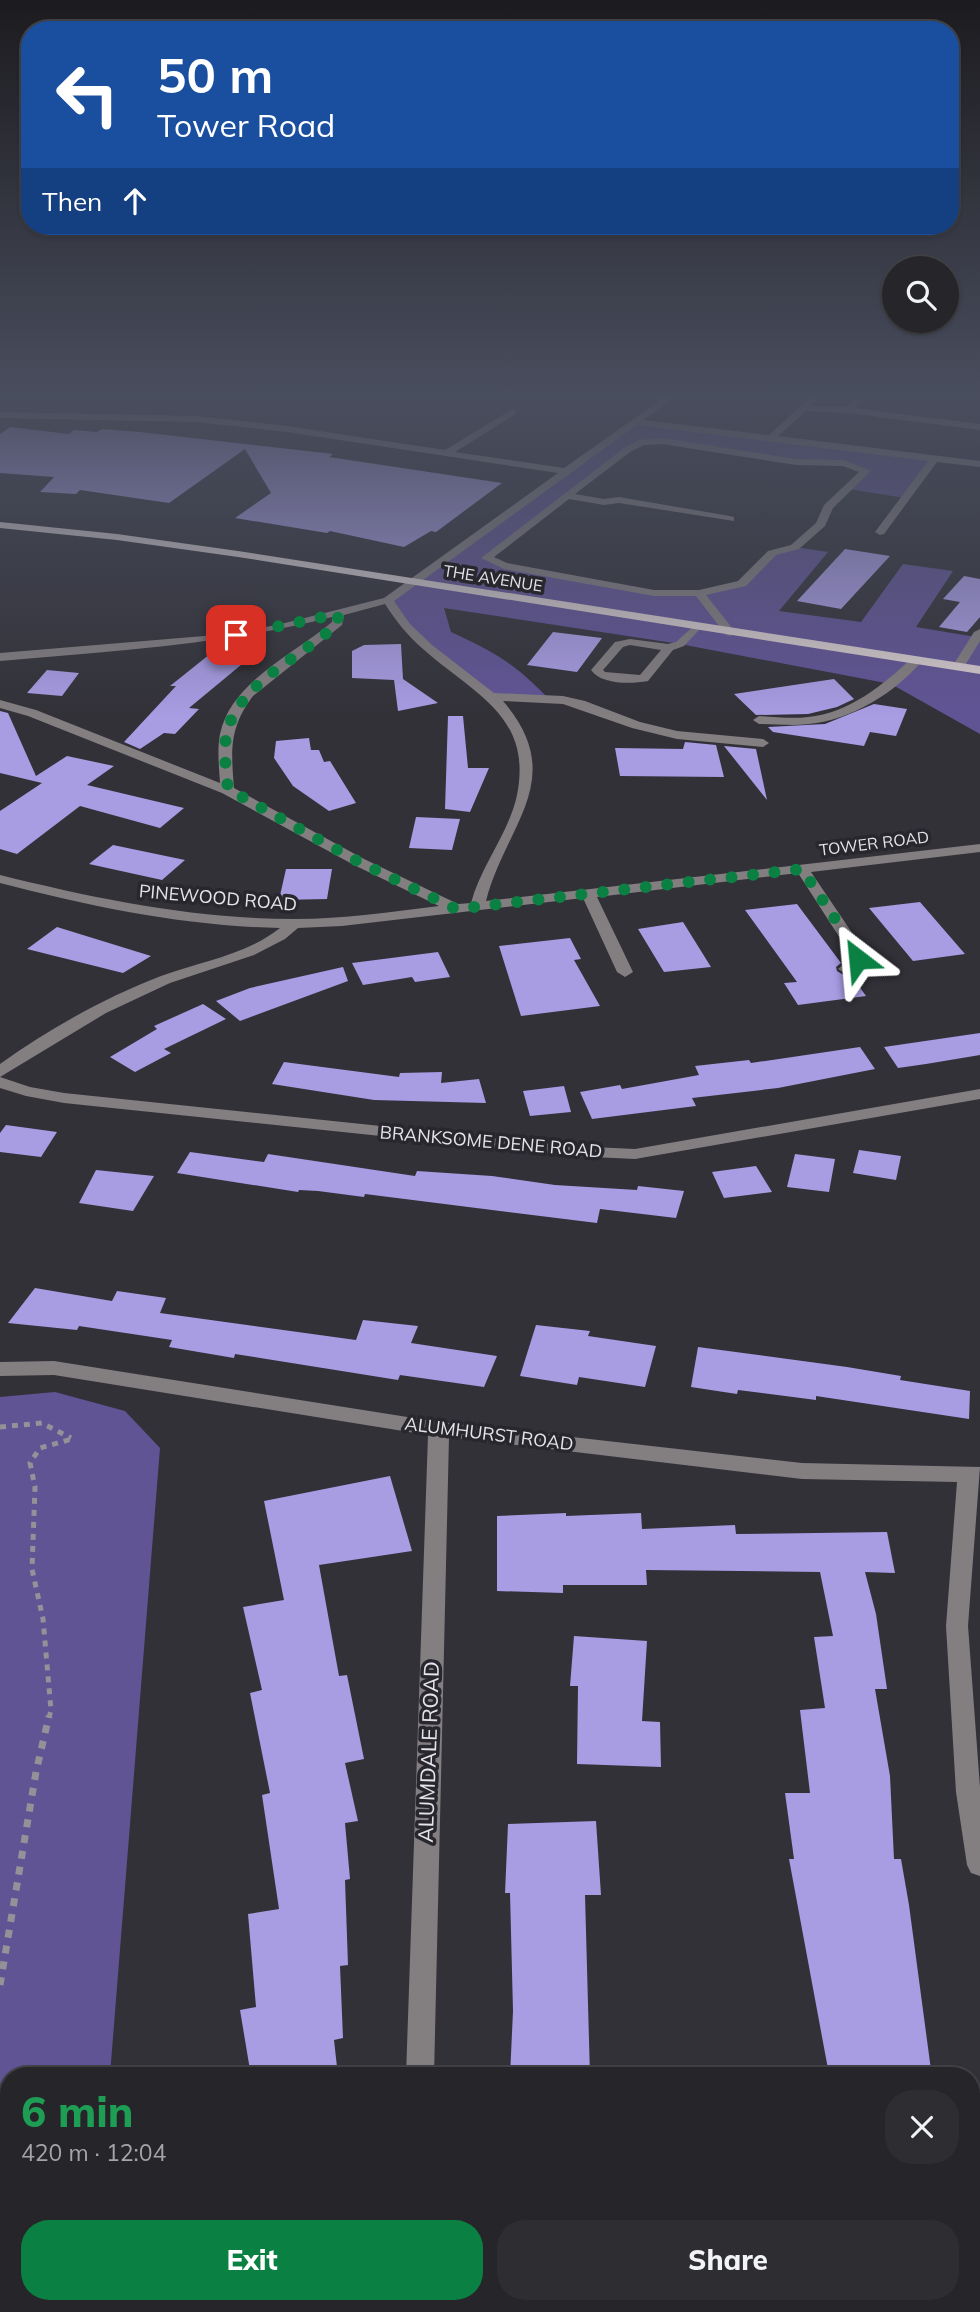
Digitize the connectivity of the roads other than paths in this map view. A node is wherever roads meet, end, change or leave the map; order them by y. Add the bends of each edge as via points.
1 (528, 501) edge
2 (560, 501) edge
3 (625, 501) edge
4 (834, 501) edge
5 (903, 501) edge
6 (730, 519) dead end
7 (0, 525) edge
8 (880, 532) dead end
9 (414, 580) junction
10 (699, 593) junction
11 (388, 600) junction
12 (338, 614) junction
13 (696, 627) junction
14 (980, 632) edge
15 (730, 633) junction
16 (669, 648) junction
17 (0, 657) edge
18 (916, 661) junction
19 (958, 667) junction
20 (980, 670) edge
21 (492, 697) junction
22 (0, 704) edge
23 (759, 720) dead end
24 (763, 743) dead end
25 (228, 789) junction
26 (980, 848) edge
27 (802, 869) junction
28 (0, 879) edge
29 (588, 894) junction
30 (477, 906) junction
31 (456, 909) junction
32 (293, 925) junction
33 (846, 969) dead end
34 (625, 972) dead end
35 (0, 1072) edge
36 (0, 1082) edge
37 (980, 1094) edge
38 (0, 1369) edge
39 (439, 1429) junction
40 (974, 1475) edge
41 (980, 1865) edge
42 (420, 2067) edge

1 - 9 street
2 - 10 street via 486,558 503,566 654,593
3 - 6 street
4 - 10 street via 821,524 795,547 772,553 742,584
5 - 8 street
7 - 9 main road, THE AVENUE via 117,537
9 - 11 street
9 - 13 main road, THE AVENUE
10 - 15 street
11 - 12 street
11 - 21 street via 413,636
12 - 17 street via 216,638
12 - 25 street via 338,623 273,673 240,708 229,726
13 - 15 main road, THE AVENUE
13 - 16 street via 680,644
14 - 19 street
15 - 18 main road, THE AVENUE
16 - 16 street via 644,678 601,675 597,670 619,644
18 - 19 main road, THE AVENUE
18 - 23 street via 858,706 813,720
19 - 20 main road, THE AVENUE
21 - 24 street via 563,700 677,735
21 - 30 street via 514,721 527,753 524,794
22 - 25 street
25 - 31 street via 359,862
26 - 27 street, TOWER ROAD
27 - 29 street, TOWER ROAD
27 - 33 street via 855,949 857,963
28 - 32 street, PINEWOOD ROAD via 136,912
29 - 30 street, TOWER ROAD
29 - 34 street
30 - 31 street, PINEWOOD ROAD
31 - 32 street, PINEWOOD ROAD
32 - 35 street via 278,940 163,981 75,1024
36 - 37 street, BRANKSOME DENE ROAD via 64,1098 571,1152 635,1154
38 - 39 street, ALUMHURST ROAD via 54,1368
39 - 40 street, ALUMHURST ROAD via 802,1471
39 - 42 street, ALUMDALE ROAD
40 - 41 street via 957,1626 968,1792

